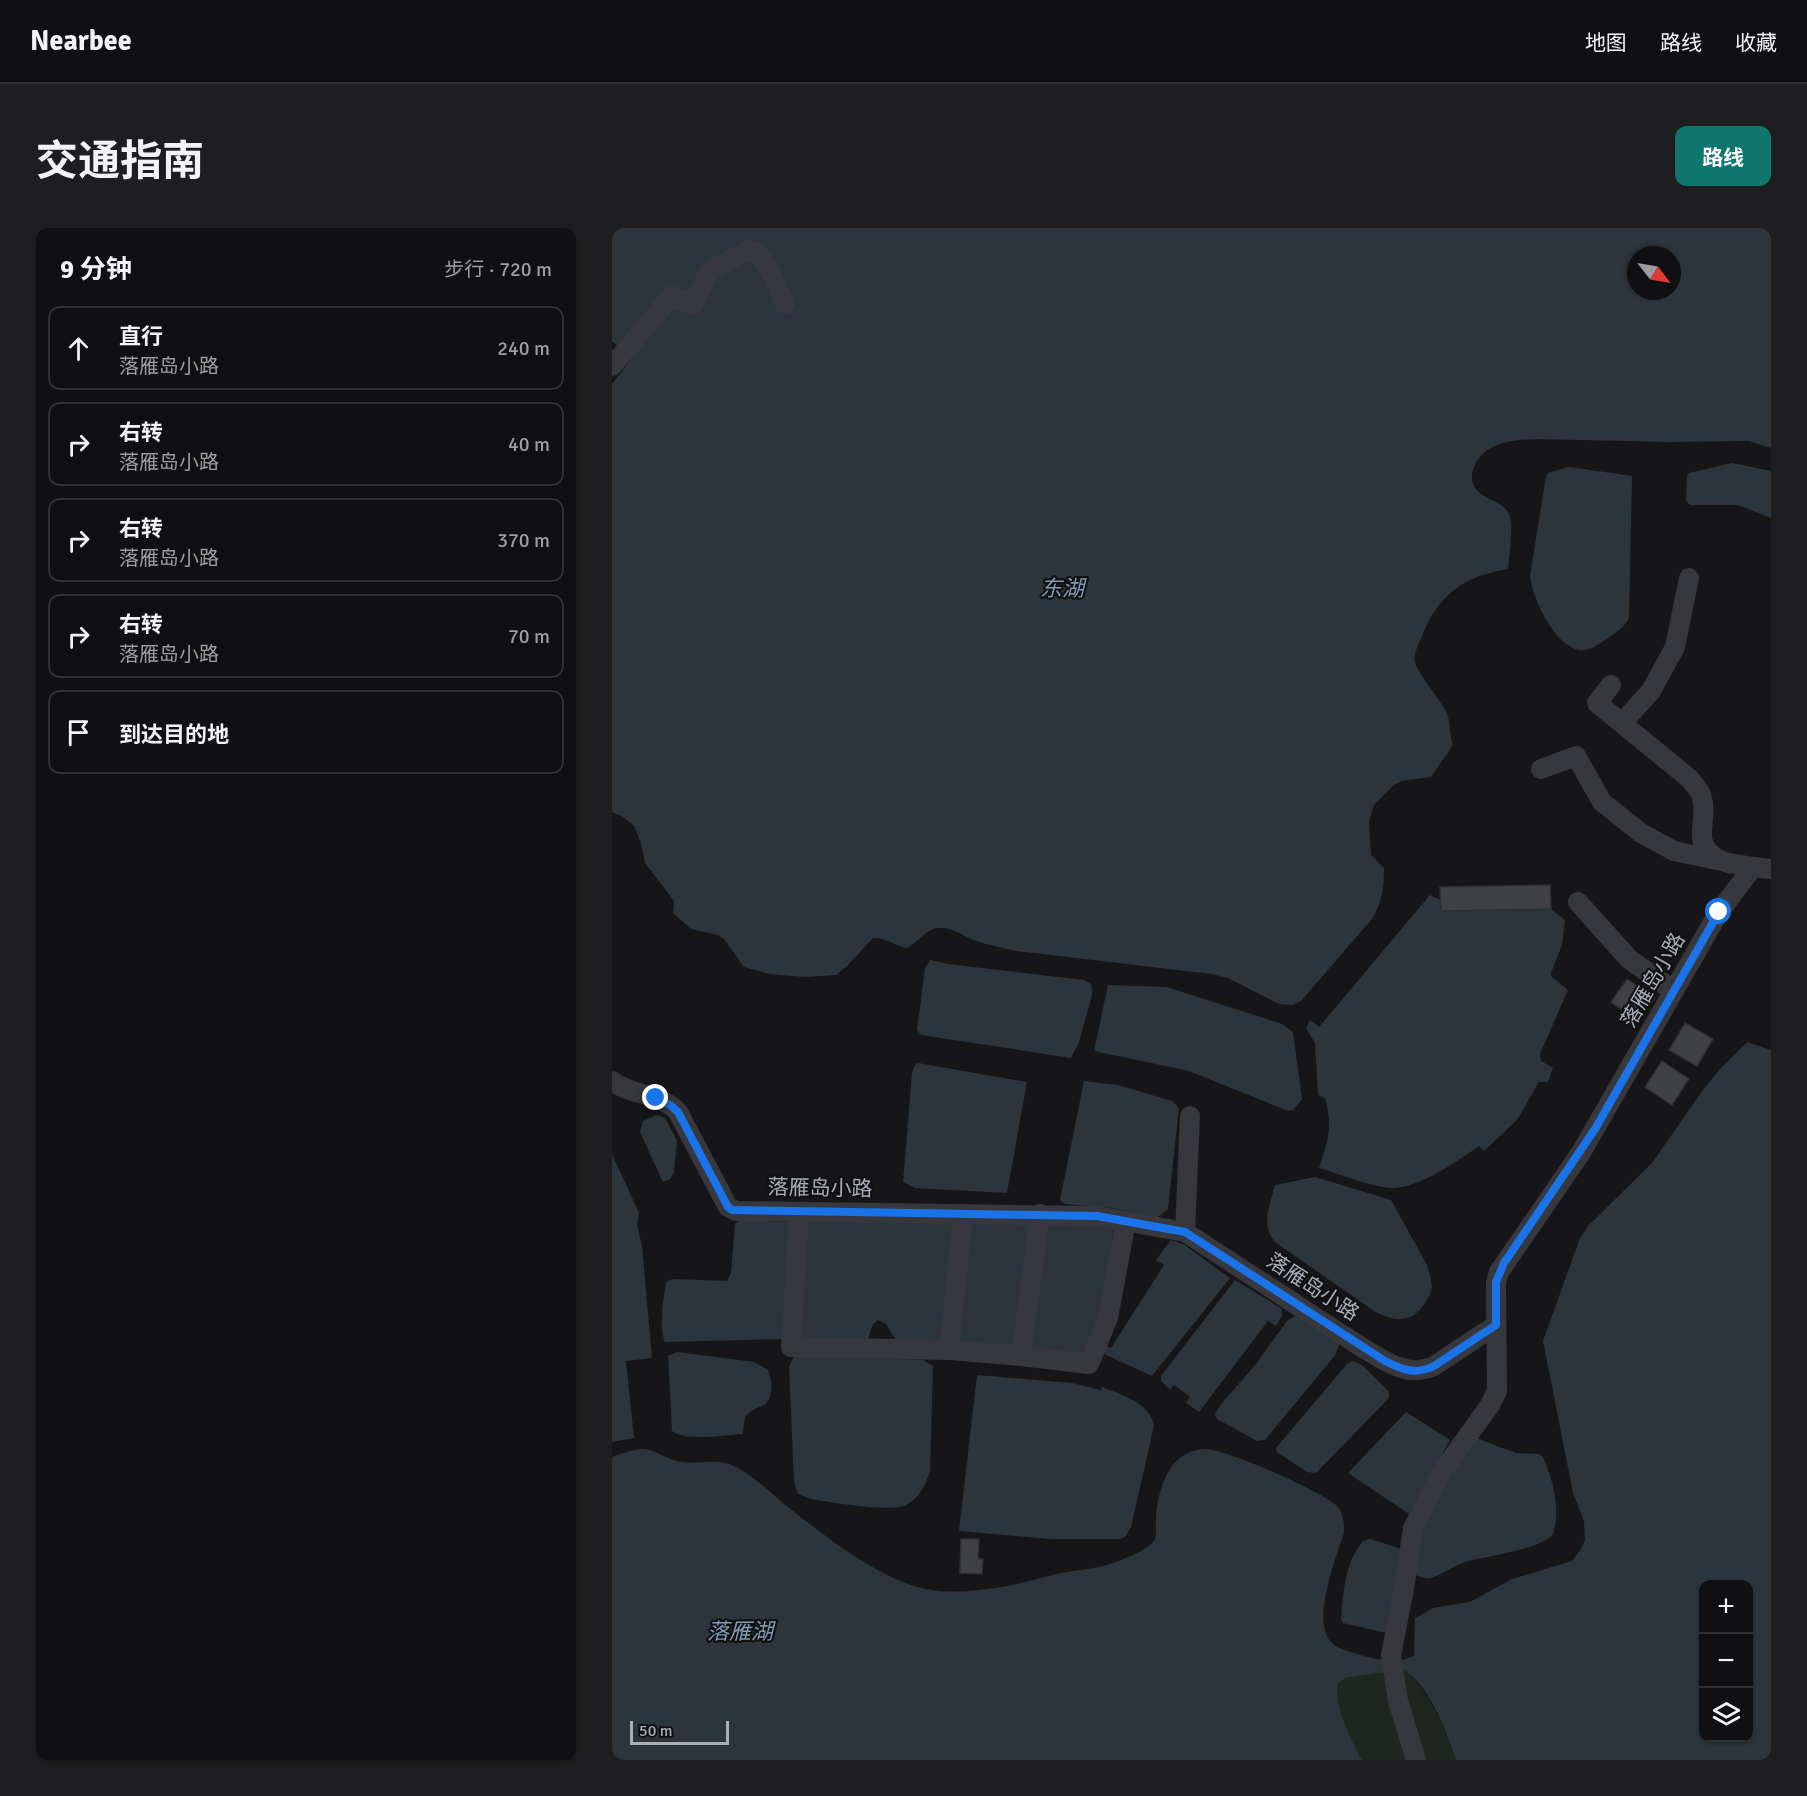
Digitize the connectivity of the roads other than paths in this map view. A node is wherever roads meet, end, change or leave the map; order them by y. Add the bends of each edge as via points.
1 (785, 304) dead end
2 (616, 361) edge
3 (1689, 578) dead end
4 (1611, 685) dead end
5 (1622, 723) junction
6 (1541, 769) dead end
7 (1718, 860) junction
8 (1762, 868) edge
9 (1578, 902) dead end
10 (1674, 991) junction
11 (612, 1081) edge
12 (632, 1091) junction
13 (612, 1101) edge
14 (1190, 1116) dead end
15 (799, 1212) junction
16 (963, 1214) junction
17 (1040, 1214) junction
18 (1126, 1221) junction
19 (1185, 1232) junction
20 (1496, 1325) junction
21 (949, 1350) junction
22 (1021, 1356) junction
23 (1416, 1760) edge

1 - 2 street via 761,256 753,250 710,271 693,305 672,296
3 - 5 street via 1675,647 1651,691
4 - 5 street via 1597,703
5 - 7 street via 1694,784 1703,799 1702,840
6 - 7 street via 1575,756 1602,802 1641,833 1674,851
7 - 8 street
8 - 10 street, 落雁岛小路 via 1719,912
9 - 10 street via 1629,959
10 - 20 street, 落雁岛小路 via 1595,1129 1504,1263 1496,1282
11 - 12 street, 落雁岛小路
12 - 13 street
12 - 15 street, 落雁岛小路 via 664,1101 678,1112 732,1210
14 - 19 street
15 - 16 street, 落雁岛小路
15 - 21 street via 791,1347
16 - 17 street, 落雁岛小路
16 - 21 street
17 - 18 street, 落雁岛小路
17 - 22 street
18 - 19 street, 落雁岛小路
18 - 22 street via 1108,1318 1089,1364
19 - 20 street, 落雁岛小路 via 1358,1345 1410,1371 1434,1366
20 - 23 street via 1497,1391 1442,1472 1413,1528 1391,1655 1393,1678
21 - 22 street

